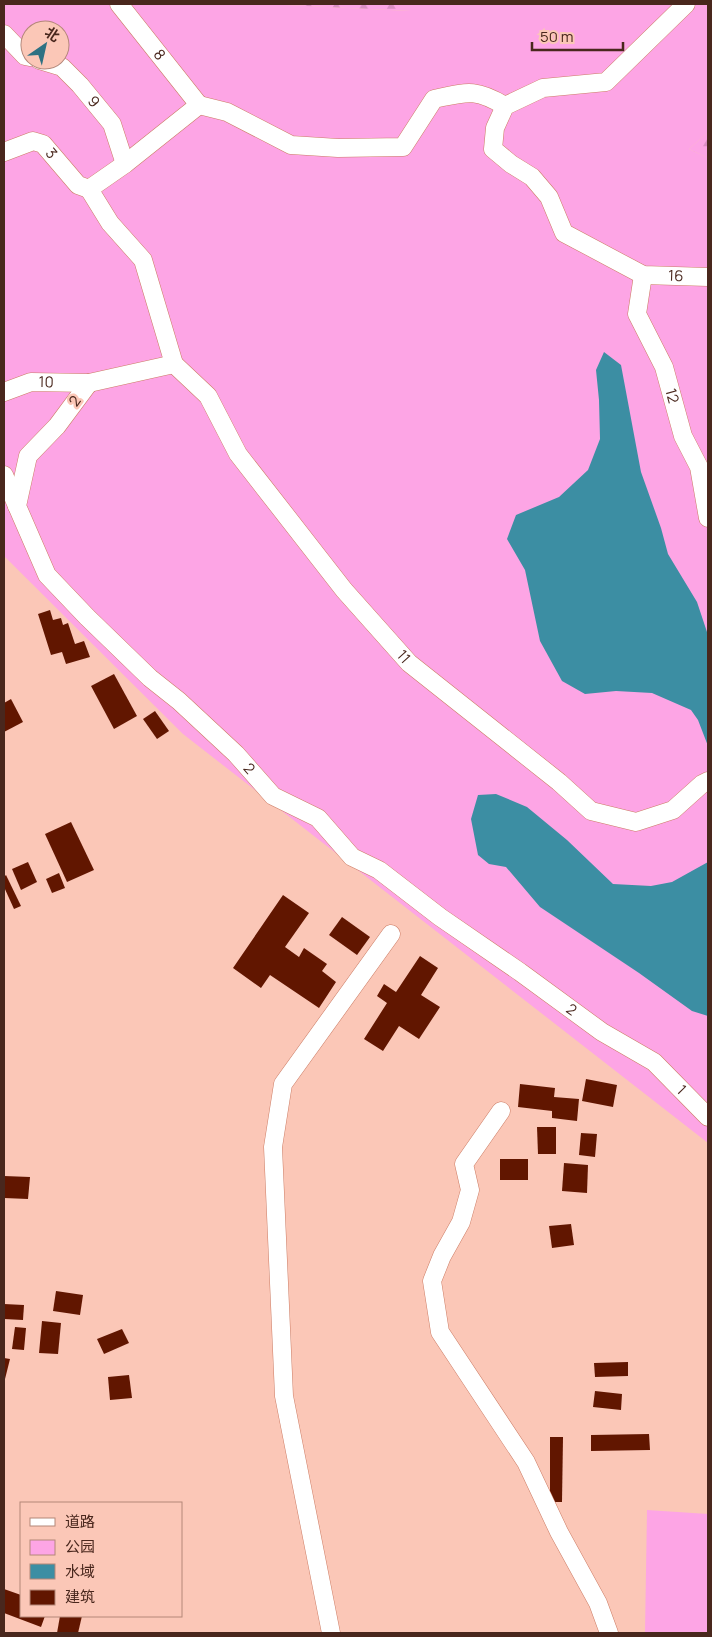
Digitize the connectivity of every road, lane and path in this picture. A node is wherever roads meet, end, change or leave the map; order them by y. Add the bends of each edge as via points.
1 (119, 4) edge
2 (686, 4) edge
3 (4, 34) edge
4 (20, 50) edge
5 (65, 70) edge
6 (199, 105) junction
7 (505, 106) junction
8 (4, 152) edge
9 (124, 164) junction
10 (89, 189) junction
11 (643, 275) junction
12 (708, 276) edge
13 (174, 364) junction
14 (89, 383) junction
15 (4, 392) edge
16 (4, 476) edge
17 (17, 506) junction
18 (708, 518) edge
19 (708, 781) edge
20 (391, 934) dead end
21 (654, 1062) joint
22 (501, 1112) dead end
23 (708, 1117) edge
24 (331, 1633) edge
25 (609, 1633) edge

1 - 6 street, 8
2 - 7 street via 606,82 543,88
3 - 4 street
5 - 9 street, 9 via 112,124
6 - 7 street via 227,112 291,145 338,148 403,147 434,99 466,92 487,95
6 - 9 street
7 - 11 street via 495,128 493,149 532,177 549,197 564,233
8 - 10 street, 3 via 33,141 42,144 78,185
9 - 10 street
10 - 13 street via 110,224 144,260
11 - 12 street, 16
11 - 18 street, 12 via 637,314 664,367 683,436 699,467
13 - 14 street, 10
13 - 19 street, 11 via 208,396 238,454 344,590 409,663 559,782 590,811 636,822 673,810
14 - 15 street, 10 via 31,382
14 - 17 street, 2 via 57,426 28,456
16 - 17 street
17 - 21 street, 2 via 47,575 150,678 236,754 273,796 318,818 352,858 379,870 602,1032
20 - 24 street via 284,1084 272,1147 284,1396
21 - 23 street, 1
22 - 25 street via 464,1164 470,1190 461,1222 432,1281 440,1332 526,1462 598,1603

